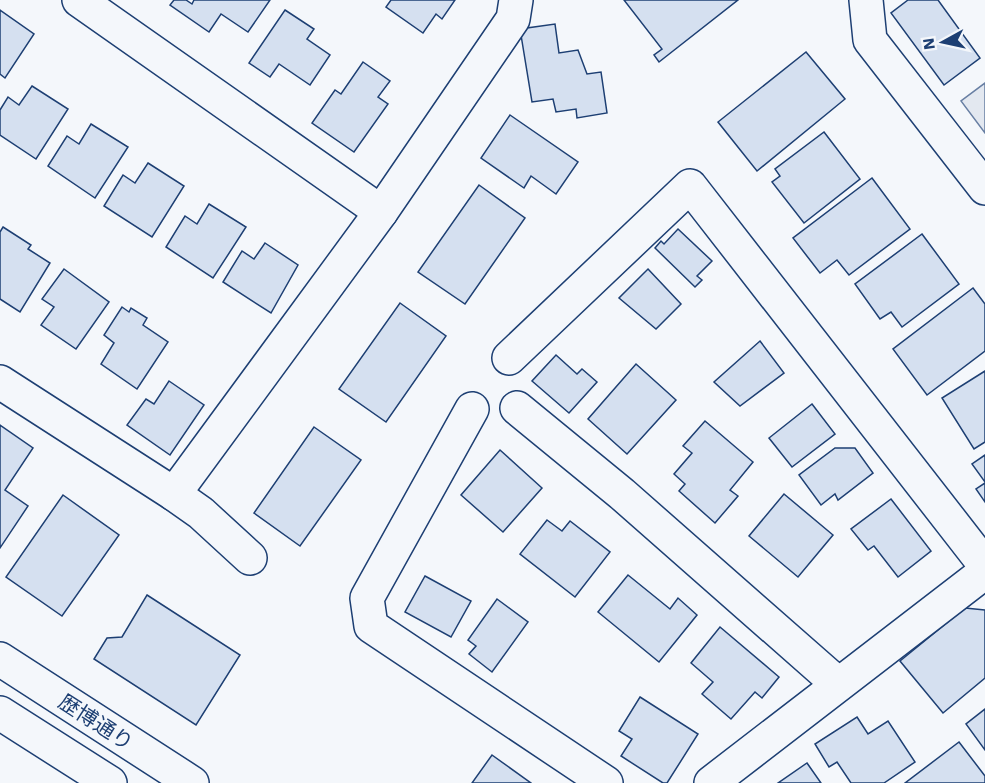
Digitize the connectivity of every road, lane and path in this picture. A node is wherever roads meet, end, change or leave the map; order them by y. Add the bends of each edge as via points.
1 (79, 0) edge
2 (516, 0) edge
3 (866, 0) edge
4 (985, 188) edge
5 (381, 212) junction
6 (509, 358) dead end
7 (0, 382) edge
8 (516, 408) dead end
9 (472, 409) dead end
10 (174, 494) junction
11 (250, 558) dead end
12 (985, 565) edge
13 (985, 572) edge
14 (0, 659) edge
15 (838, 684) junction
16 (0, 713) edge
17 (110, 783) edge
18 (192, 783) edge
19 (606, 783) edge
20 (711, 783) edge

1 - 5 street
2 - 5 street via 513,19
3 - 4 street via 870,40
5 - 10 street
6 - 12 street via 690,186
7 - 10 street
8 - 15 street
9 - 19 street via 367,598 371,626
10 - 11 street
13 - 15 street
14 - 18 street, 歴博通り
15 - 20 street
16 - 17 street, 歴博通り

